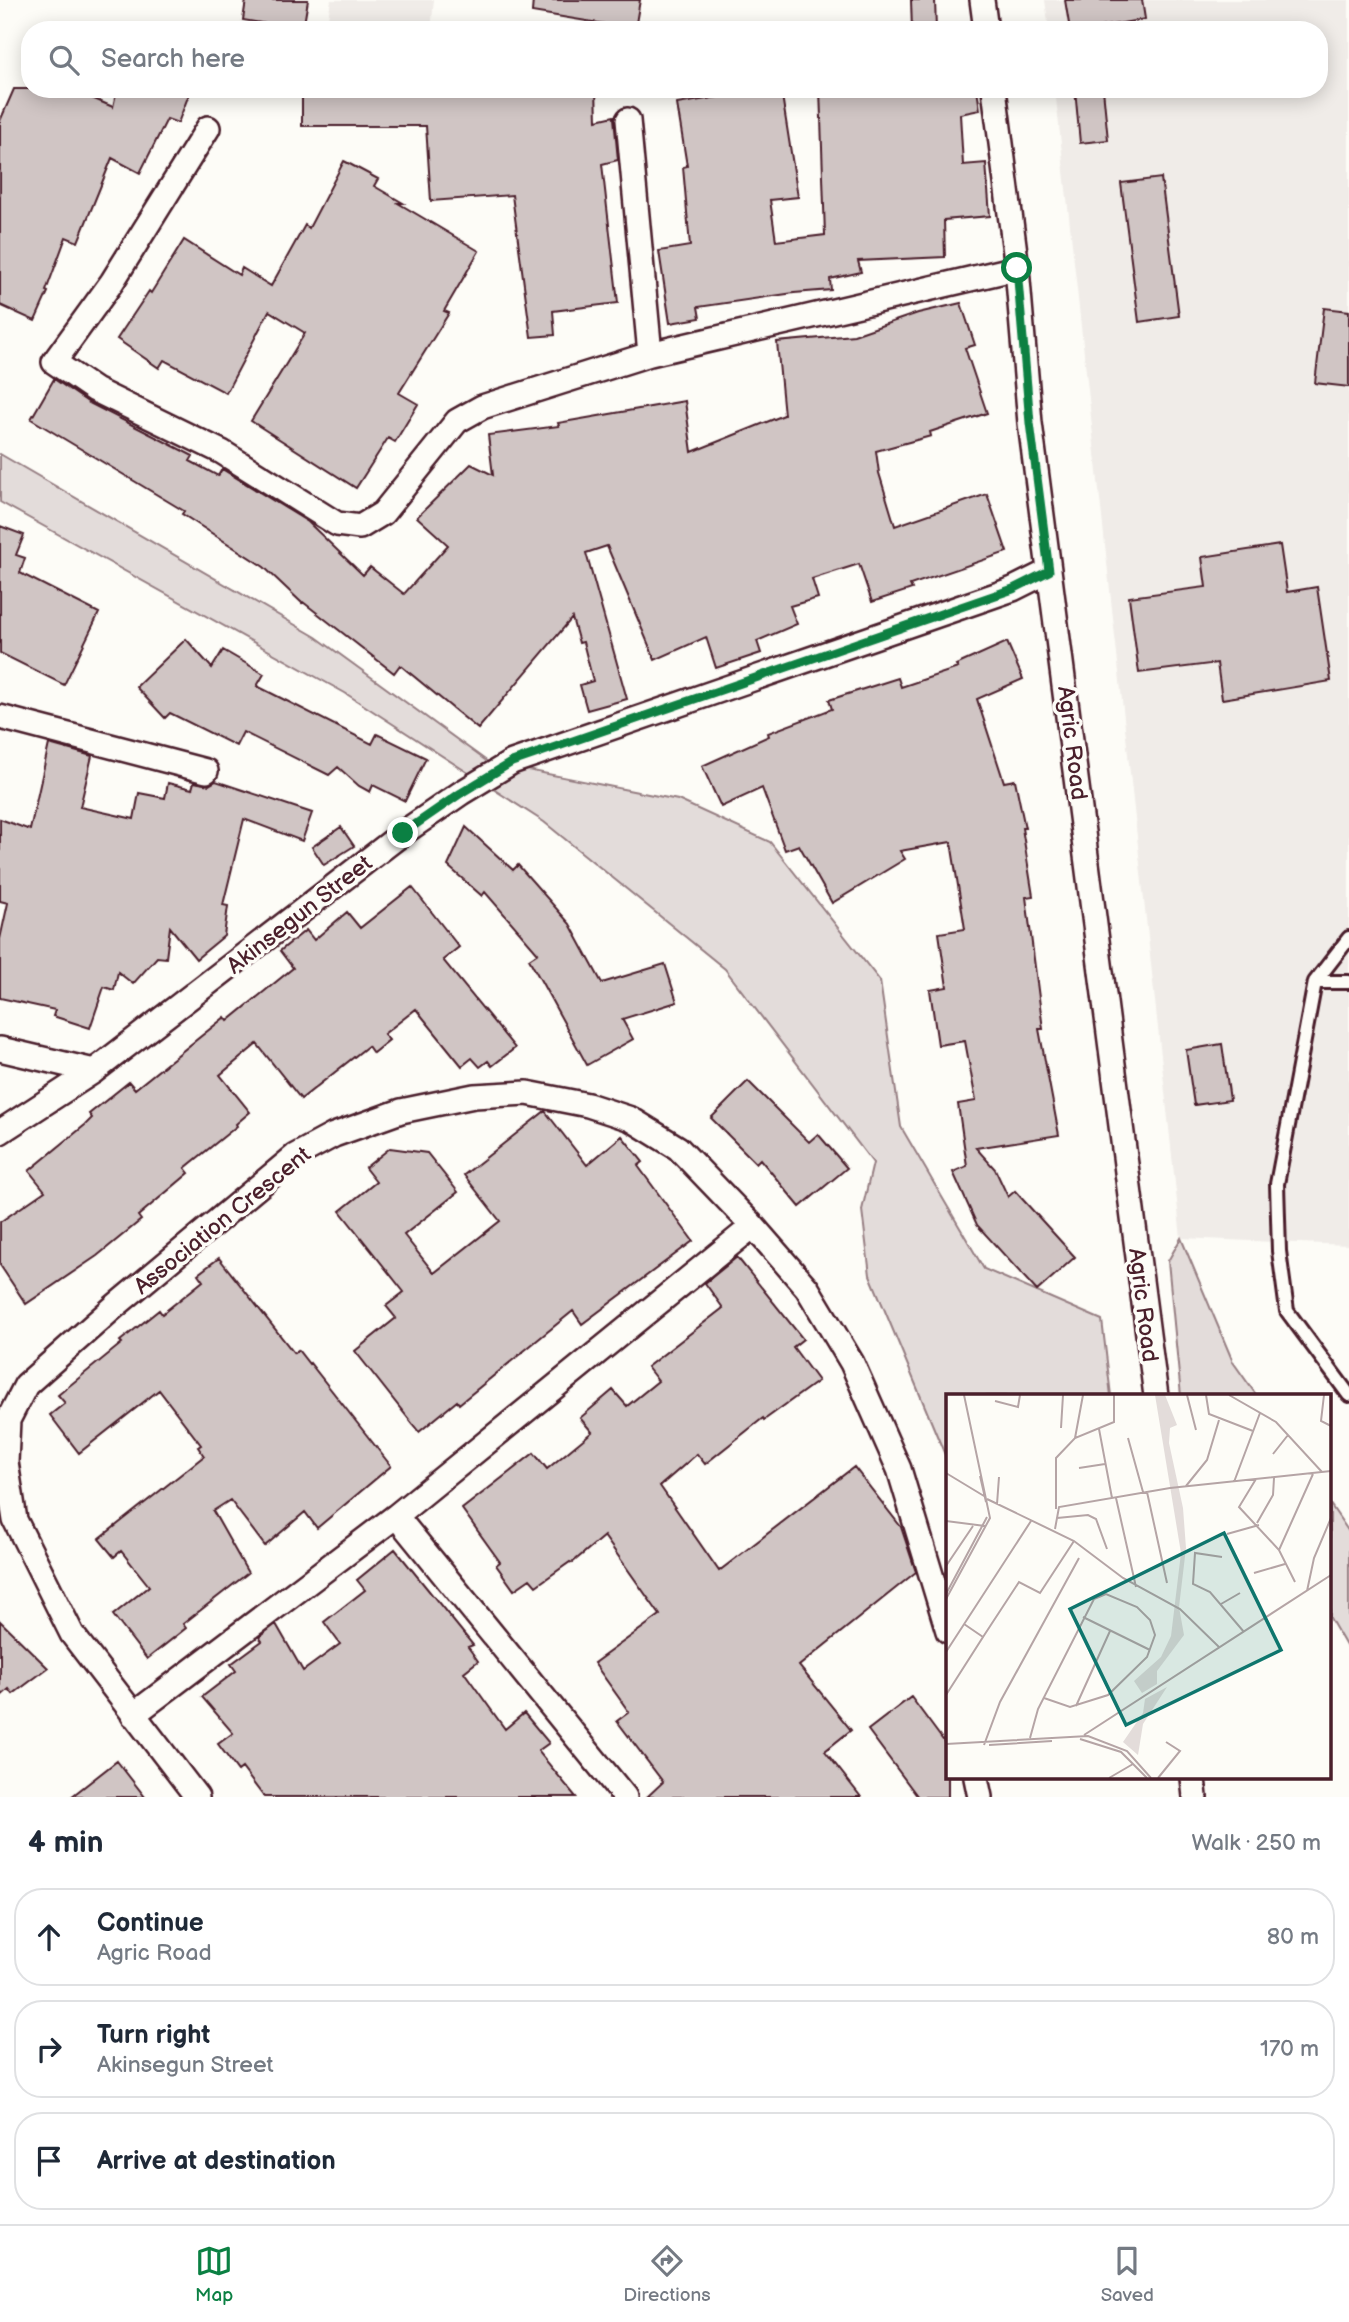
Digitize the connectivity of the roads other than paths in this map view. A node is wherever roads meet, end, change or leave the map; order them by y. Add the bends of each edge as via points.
1 (982, 0) edge
2 (985, 21) edge
3 (995, 98) edge
4 (628, 120) dead end
5 (208, 128) dead end
6 (1017, 268) junction
7 (650, 354) junction
8 (1049, 571) junction
9 (0, 717) edge
10 (205, 771) dead end
11 (1349, 938) edge
12 (1315, 982) junction
13 (1349, 982) edge
14 (0, 1049) edge
15 (94, 1071) junction
16 (0, 1132) edge
17 (753, 1226) junction
18 (1156, 1394) edge
19 (1349, 1395) edge
20 (396, 1516) junction
21 (946, 1624) edge
22 (133, 1715) junction
23 (197, 1797) edge
24 (625, 1797) edge

1 - 2 street
3 - 6 street, Agric Road
4 - 7 street
5 - 7 street via 113,282 54,362 95,390 222,452 337,524 360,527 383,513 457,421 482,407
6 - 7 street
6 - 8 street, Agric Road
8 - 15 street, Akinsegun Street via 1013,589 512,762 403,833
8 - 18 street, Agric Road
9 - 10 street
11 - 12 lane
12 - 13 lane
12 - 19 lane via 1277,1184 1279,1251 1287,1311
14 - 15 street
15 - 16 street, Akinsegun Street
17 - 20 street
17 - 21 street, Association Crescent via 807,1288 852,1363 900,1469
17 - 22 street, Association Crescent via 678,1148 631,1119 527,1093 474,1096 401,1111 334,1135 295,1156 26,1385 8,1420 6,1462 15,1520 72,1634
20 - 22 street
20 - 24 street
22 - 23 street, Association Crescent

